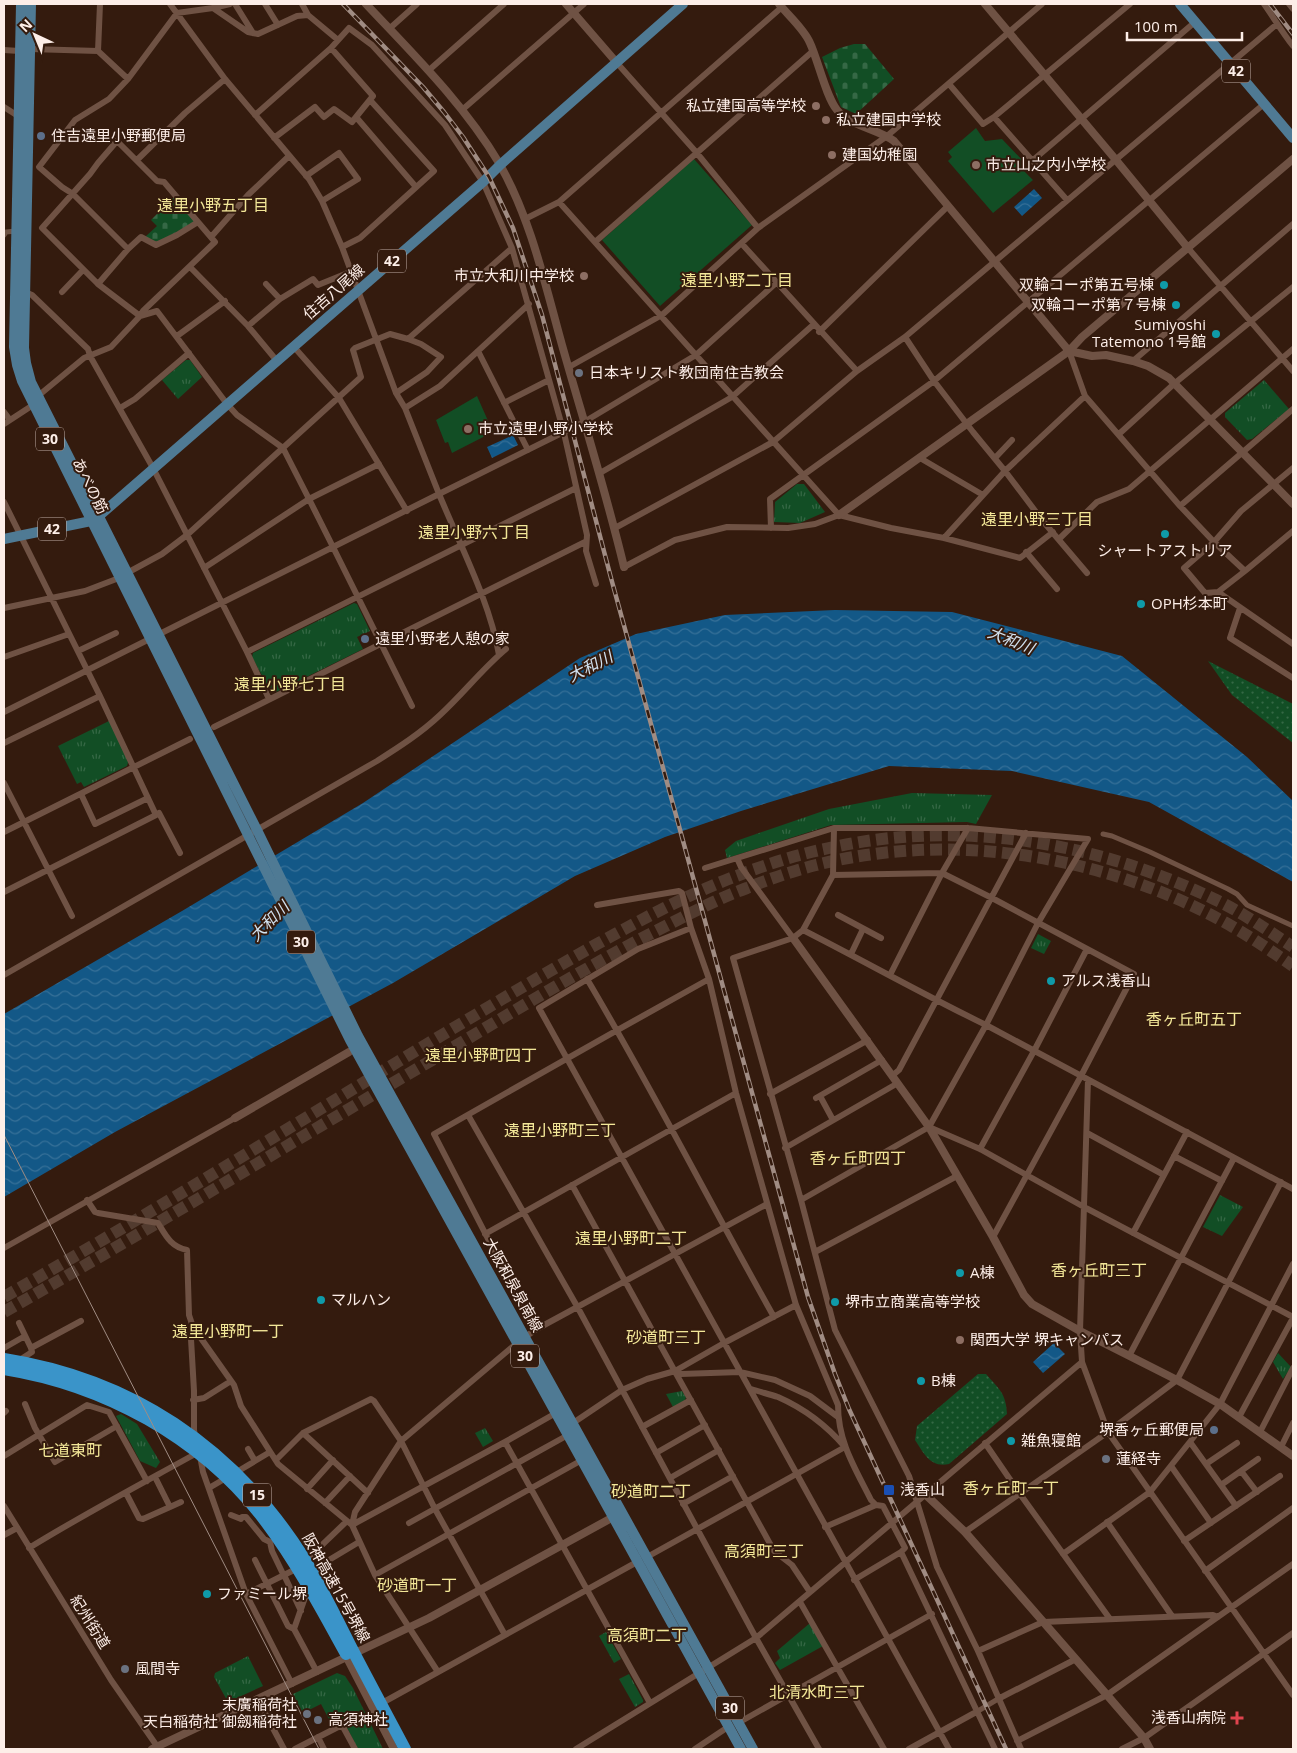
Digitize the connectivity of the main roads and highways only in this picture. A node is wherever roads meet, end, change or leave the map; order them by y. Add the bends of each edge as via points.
1 (21, 4) edge
2 (31, 4) edge
3 (683, 4) edge
4 (1180, 4) edge
5 (1293, 138) edge
6 (21, 231) junction
7 (95, 518) junction
8 (4, 539) edge
9 (255, 837) joint
10 (521, 1340) junction
11 (4, 1359) edge
12 (4, 1369) edge
13 (618, 1514) junction
14 (703, 1670) junction
15 (733, 1725) junction
16 (395, 1749) edge
17 (406, 1749) edge
18 (741, 1749) edge
19 (752, 1749) edge

1 - 6 main road, あべの筋 / 30 via 18,116
2 - 6 main road, あべの筋 / 30 via 34,167
3 - 7 main road, 住吉八尾線 / 42
4 - 5 main road, 42
6 - 7 main road, あべの筋 / 30 via 25,292 24,355 38,396
6 - 7 main road, あべの筋 / 30 via 15,356 19,373 33,406
7 - 8 main road, 住吉八尾線 / 42
7 - 9 main road, あべの筋 / 30
9 - 10 main road, 大阪和泉泉南線 / 30 via 355,1044
10 - 13 main road, 大阪和泉泉南線 / 30 via 573,1423
10 - 13 main road, 大阪和泉泉南線 / 30 via 568,1435
11 - 17 highway, 阪神高速15号堺線 / 15 via 68,1373 126,1396 167,1418 233,1470 270,1510 315,1577
12 - 16 highway, 阪神高速15号堺線 / 15 via 64,1383 115,1403 162,1427 227,1477 292,1560 343,1648
13 - 14 main road, 大阪和泉泉南線 / 30 via 647,1557
13 - 14 main road, 大阪和泉泉南線 / 30 via 637,1562
14 - 15 main road, 大阪和泉泉南線 / 30
15 - 18 main road, 大阪和泉泉南線 / 30
15 - 19 main road, 大阪和泉泉南線 / 30

